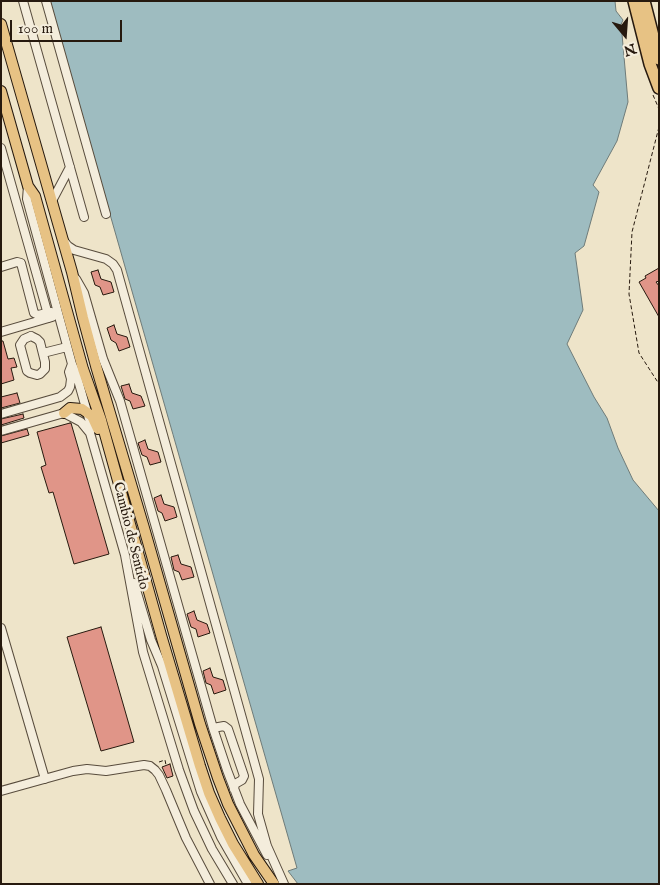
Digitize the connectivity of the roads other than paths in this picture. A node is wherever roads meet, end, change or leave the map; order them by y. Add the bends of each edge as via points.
1 (23, 1) edge
2 (46, 1) edge
3 (634, 1) edge
4 (644, 1) edge
5 (1, 24) edge
6 (657, 45) edge
7 (659, 59) edge
8 (659, 88) edge
9 (1, 91) edge
10 (1, 148) edge
11 (70, 167) junction
12 (28, 186) junction
13 (52, 201) junction
14 (106, 214) dead end
15 (84, 217) dead end
16 (61, 233) junction
17 (1, 267) edge
18 (72, 272) junction
19 (58, 313) junction
20 (35, 314) junction
21 (48, 316) junction
22 (31, 323) junction
23 (1, 332) edge
24 (67, 347) junction
25 (43, 353) junction
26 (72, 364) junction
27 (87, 412) junction
28 (64, 413) junction
29 (1, 414) edge
30 (1, 431) edge
31 (90, 433) junction
32 (121, 493) junction
33 (125, 555) junction
34 (1, 628) edge
35 (213, 728) junction
36 (45, 779) junction
37 (234, 789) junction
38 (1, 792) edge
39 (277, 880) edge
40 (210, 884) edge
41 (233, 884) edge
42 (248, 884) edge
43 (258, 884) edge
44 (285, 884) edge

1 - 11 street
2 - 14 street
3 - 8 highway
4 - 6 highway
5 - 13 main road
6 - 7 highway
9 - 12 main road
10 - 21 street
11 - 13 street
11 - 15 street
12 - 19 street, Cambio de Sentido via 27,199
12 - 32 main road via 35,196
13 - 16 main road
16 - 18 main road
16 - 39 street via 74,250 106,259 117,270 259,780 258,814
17 - 20 street via 21,263
18 - 35 street, Cambio de Sentido via 84,293 103,359 120,401
18 - 39 main road via 82,318 218,778 254,855
19 - 21 street
19 - 24 street, Cambio de Sentido
20 - 21 street
20 - 22 street
21 - 22 street
22 - 23 street
24 - 25 street
24 - 26 street, Cambio de Sentido
25 - 25 street via 40,342 34,337 21,341 20,350 26,368 33,375 45,369
26 - 27 street, Cambio de Sentido
26 - 29 street via 70,387 60,397
27 - 28 main road via 70,408
27 - 31 street, Cambio de Sentido
27 - 32 main road via 95,422 110,474
28 - 30 street
28 - 31 street via 81,422
31 - 33 street, Cambio de Sentido
32 - 43 main road via 209,792 233,844
33 - 41 street, Cambio de Sentido via 143,652 179,770 203,832
33 - 42 street via 200,792
34 - 36 street
35 - 37 street, Cambio de Sentido
35 - 37 street via 225,726 228,729 244,776
36 - 38 street
36 - 40 street via 87,769 106,771 144,764 150,766 159,775
37 - 39 street, Cambio de Sentido
39 - 44 street, Cambio de Sentido

